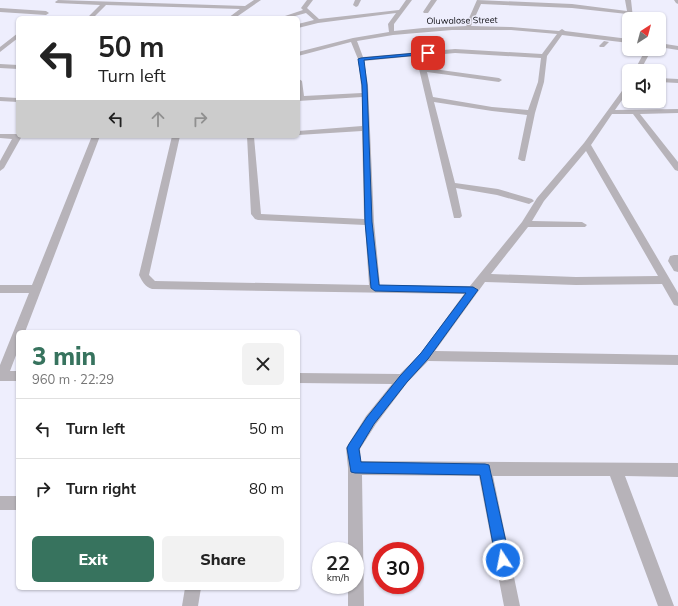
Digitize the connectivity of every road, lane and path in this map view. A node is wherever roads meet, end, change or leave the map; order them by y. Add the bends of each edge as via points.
1 (258, 0) edge
2 (310, 0) edge
3 (409, 0) edge
4 (434, 0) edge
5 (628, 0) edge
6 (479, 1) edge
7 (105, 3) junction
8 (54, 6) edge
9 (247, 8) junction
10 (0, 10) edge
11 (307, 11) junction
12 (401, 11) junction
13 (426, 12) dead end
14 (622, 12) edge
15 (629, 12) edge
16 (42, 16) edge
17 (92, 16) edge
18 (234, 16) edge
19 (289, 16) edge
20 (318, 21) junction
21 (469, 25) junction
22 (300, 26) edge
23 (391, 31) junction
24 (562, 32) junction
25 (16, 37) edge
26 (622, 39) edge
27 (353, 40) junction
28 (622, 41) edge
29 (606, 42) junction
30 (622, 45) edge
31 (666, 45) edge
32 (678, 47) edge
33 (0, 50) edge
34 (300, 52) edge
35 (300, 53) edge
36 (419, 54) junction
37 (544, 56) junction
38 (361, 59) junction
39 (0, 67) edge
40 (16, 68) edge
41 (423, 70) junction
42 (499, 80) dead end
43 (666, 80) edge
44 (678, 81) edge
45 (622, 94) edge
46 (364, 95) junction
47 (0, 98) edge
48 (300, 99) edge
49 (430, 99) junction
50 (16, 100) edge
51 (678, 111) edge
52 (609, 112) junction
53 (635, 112) junction
54 (531, 113) junction
55 (366, 128) junction
56 (300, 133) edge
57 (0, 136) edge
58 (16, 137) edge
59 (17, 138) edge
60 (95, 138) edge
61 (176, 138) edge
62 (253, 138) edge
63 (587, 145) junction
64 (522, 159) dead end
65 (0, 168) edge
66 (678, 168) edge
67 (452, 185) junction
68 (529, 201) dead end
69 (457, 216) dead end
70 (368, 222) junction
71 (525, 224) junction
72 (582, 225) dead end
73 (678, 258) edge
74 (678, 268) edge
75 (484, 278) junction
76 (670, 284) edge
77 (375, 288) junction
78 (0, 289) edge
79 (36, 289) junction
80 (473, 290) junction
81 (678, 302) edge
82 (20, 330) edge
83 (16, 340) edge
84 (425, 356) junction
85 (678, 360) edge
86 (1, 376) edge
87 (16, 376) edge
88 (300, 378) edge
89 (403, 379) junction
90 (355, 468) junction
91 (485, 469) junction
92 (615, 470) junction
93 (678, 470) edge
94 (0, 503) edge
95 (16, 503) edge
96 (193, 590) edge
97 (190, 606) edge
98 (356, 606) edge
99 (512, 606) edge
100 (666, 606) edge

1 - 9 street
2 - 11 street via 304,8
3 - 12 street
4 - 13 street
5 - 15 street
6 - 14 street via 572,6
6 - 21 street
7 - 8 street
7 - 9 street
7 - 17 street
8 - 10 street
8 - 16 street
9 - 18 street
11 - 19 street
11 - 20 street
12 - 20 street
12 - 23 street via 391,24
20 - 22 street
21 - 23 street, Oluwalose Street
21 - 26 street, Oluwalose Street via 562,30
23 - 34 street, Oluwalose Street via 342,39
24 - 27 street, Oluwalose Street via 469,27 392,33
24 - 29 street, Oluwalose Street
24 - 37 street
25 - 33 street
27 - 35 street, Oluwalose Street
27 - 38 street
28 - 29 street, Oluwalose Street
29 - 30 street
31 - 32 street
36 - 37 street via 455,51
36 - 38 street
36 - 41 street
37 - 54 street via 542,82
38 - 46 street
39 - 40 street
41 - 42 street
41 - 49 street
43 - 44 street
45 - 52 street
46 - 48 street
46 - 55 street
47 - 50 street
49 - 54 street
49 - 67 street
51 - 53 street
52 - 53 street
52 - 63 street
53 - 66 street
54 - 64 street
55 - 56 street
55 - 70 street
57 - 58 street
59 - 65 street
60 - 79 street
61 - 77 street via 144,275 152,285
62 - 70 street via 258,217
63 - 71 street via 540,200
63 - 76 street
67 - 68 street via 498,192
67 - 69 street
70 - 77 street
71 - 72 street
71 - 75 street
73 - 74 street via 674,258 673,261
75 - 76 street
75 - 80 street
76 - 81 street
77 - 80 street
78 - 79 street
79 - 82 street
80 - 84 street
83 - 86 street
84 - 85 street
84 - 89 street
86 - 87 street
88 - 89 street
89 - 90 street via 353,448
90 - 91 street
90 - 98 street
91 - 92 street
91 - 99 street
92 - 93 street
92 - 100 street
94 - 95 street
96 - 97 street

